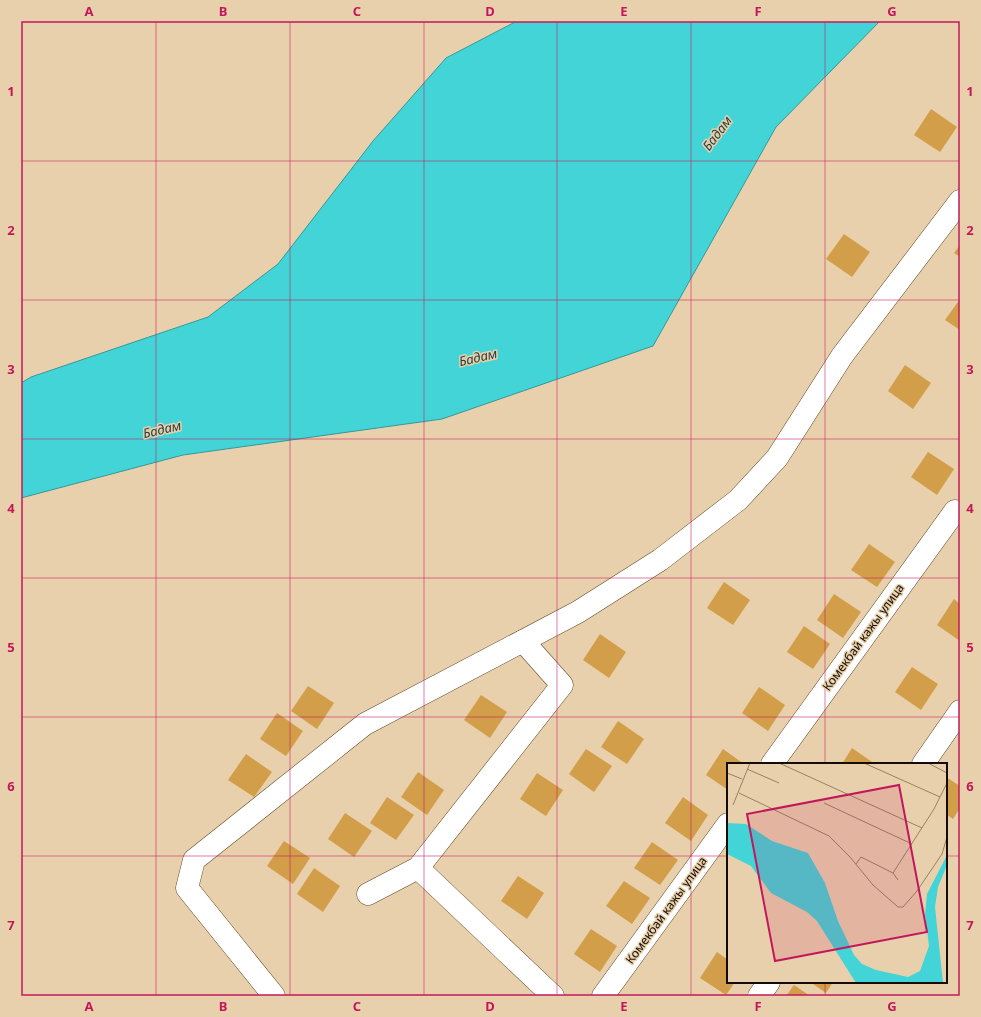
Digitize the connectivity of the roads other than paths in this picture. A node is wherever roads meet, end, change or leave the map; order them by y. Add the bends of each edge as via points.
1 (960, 201) edge
2 (955, 511) dead end
3 (523, 641) junction
4 (960, 711) edge
5 (773, 763) edge
6 (924, 763) edge
7 (727, 825) edge
8 (418, 868) junction
9 (368, 894) dead end
10 (768, 983) edge
11 (274, 996) edge
12 (553, 996) edge
13 (604, 996) edge
14 (759, 996) edge

1 - 3 street via 842,356 777,458 738,500 660,560 578,612
2 - 5 street, Комекбай кажы улица
3 - 8 street via 562,685
3 - 11 street via 365,724 194,860 187,888
4 - 6 street
7 - 13 street, Комекбай кажы улица
8 - 9 street
8 - 12 street
10 - 14 street

